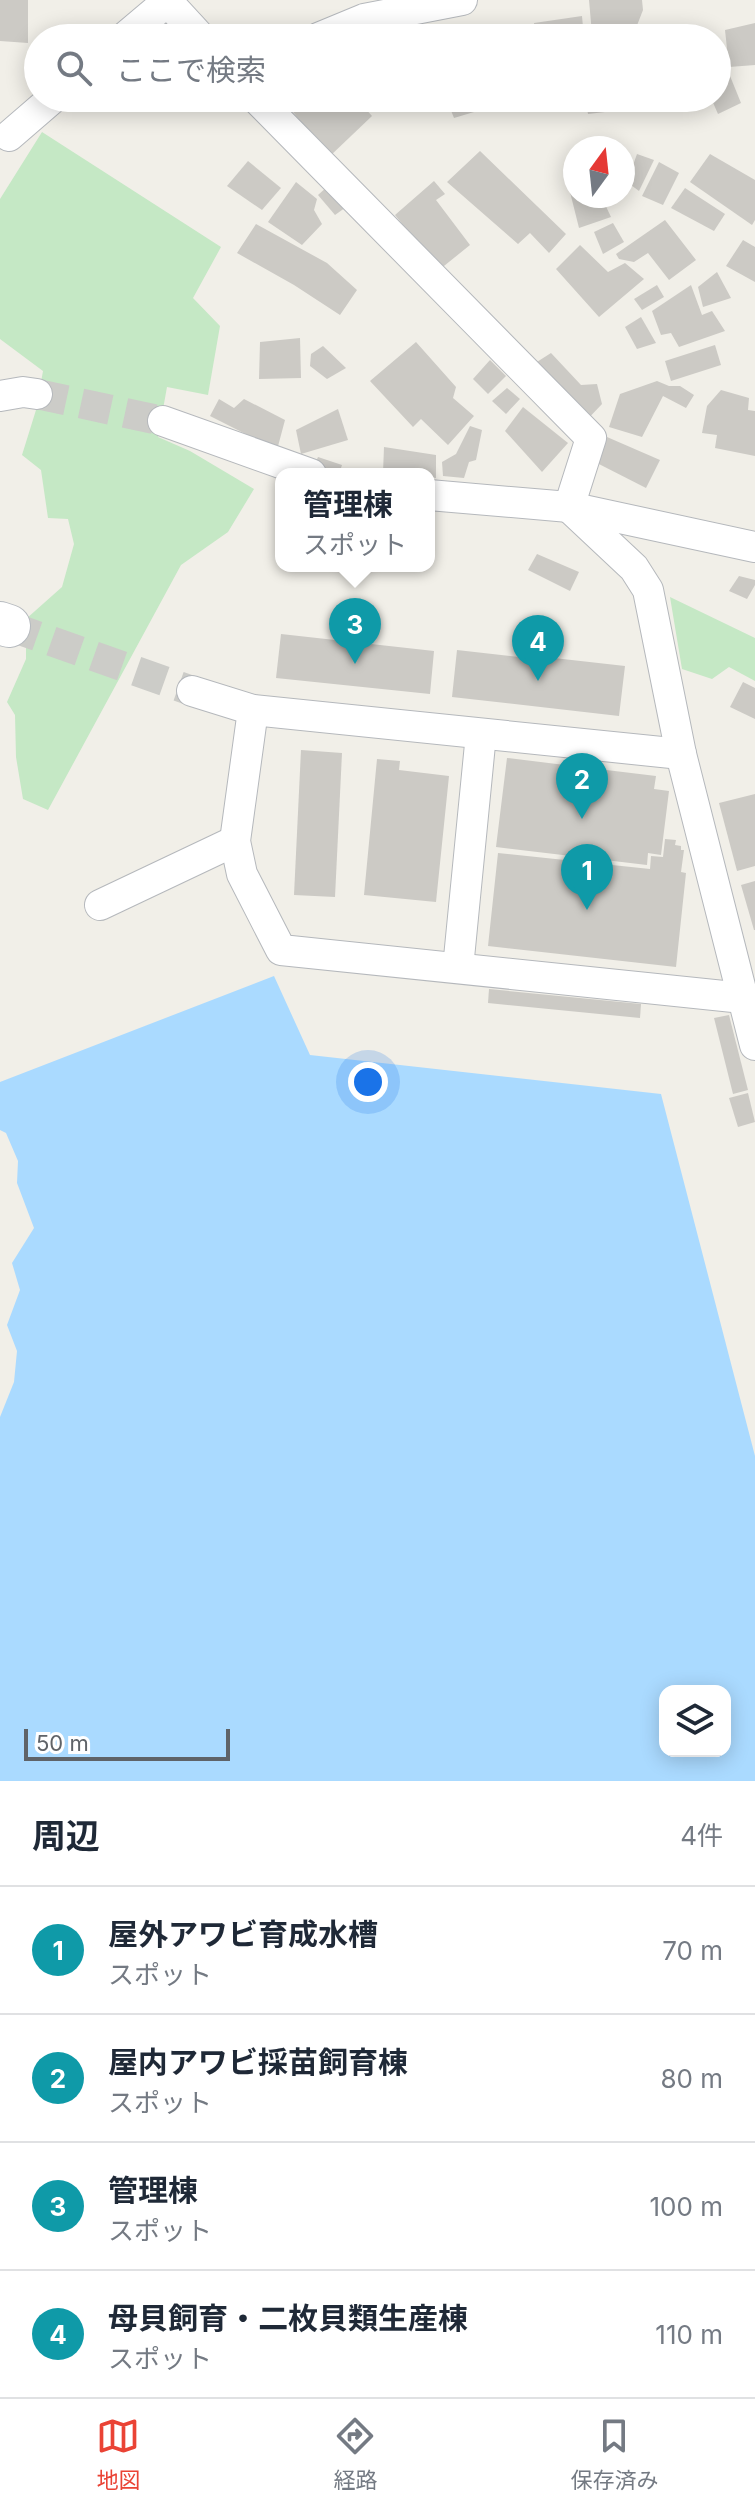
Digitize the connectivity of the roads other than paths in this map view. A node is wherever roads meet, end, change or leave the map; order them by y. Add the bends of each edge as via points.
1 (168, 0) edge
2 (462, 0) edge
3 (356, 9) edge
4 (140, 24) edge
5 (189, 24) edge
6 (336, 24) edge
7 (37, 112) edge
8 (270, 112) edge
9 (9, 136) dead end
10 (37, 394) tunnel mouth
11 (0, 396) edge
12 (163, 421) tunnel mouth
13 (294, 468) edge
14 (435, 496) edge
15 (569, 507) junction
16 (755, 547) edge
17 (192, 691) tunnel mouth
18 (253, 710) junction
19 (481, 734) junction
20 (681, 754) junction
21 (235, 841) junction
22 (100, 905) dead end
23 (458, 968) junction
24 (748, 1005) edge
25 (755, 1045) edge

1 - 4 street
1 - 5 street
2 - 3 street
3 - 6 street
7 - 9 street
8 - 15 street via 591,438
10 - 11 street
12 - 13 street
14 - 15 street
15 - 16 street
15 - 20 street via 634,568 648,590
17 - 18 street
18 - 19 street
18 - 21 street
19 - 20 street
19 - 23 street
20 - 24 street
21 - 22 street
21 - 23 street via 242,874 281,950
23 - 24 street
24 - 25 street

